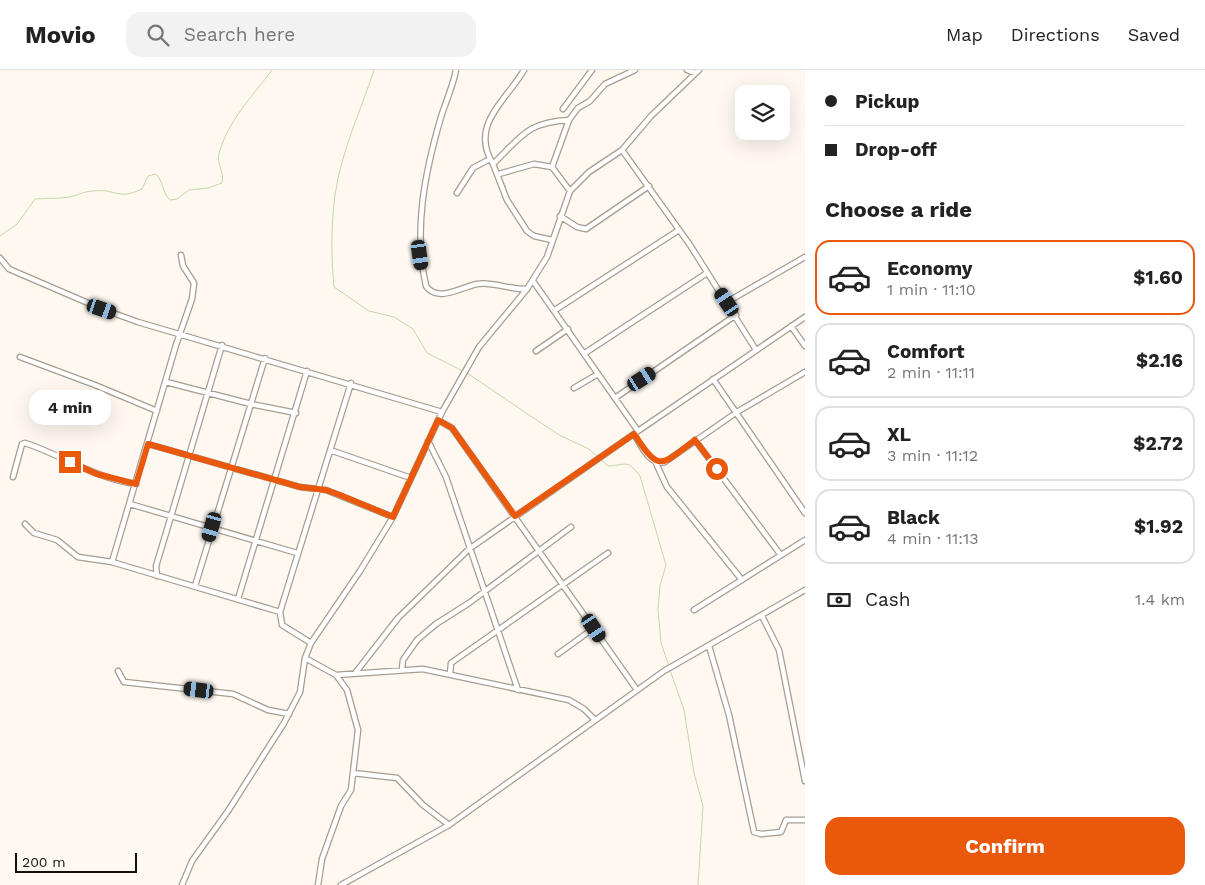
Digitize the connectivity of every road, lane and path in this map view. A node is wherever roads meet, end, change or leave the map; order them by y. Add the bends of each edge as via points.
1 (456, 70) edge
2 (524, 70) edge
3 (592, 70) edge
4 (635, 70) edge
5 (687, 70) edge
6 (697, 72) edge
7 (563, 109) dead end
8 (569, 120) junction
9 (622, 150) junction
10 (492, 161) junction
11 (552, 167) junction
12 (499, 174) junction
13 (649, 186) junction
14 (570, 191) junction
15 (457, 193) dead end
16 (560, 216) junction
17 (678, 230) junction
18 (552, 240) junction
19 (180, 255) dead end
20 (805, 257) edge
21 (0, 258) edge
22 (708, 273) junction
23 (532, 281) junction
24 (527, 289) junction
25 (727, 302) junction
26 (554, 310) junction
27 (736, 315) junction
28 (805, 317) edge
29 (791, 326) junction
30 (568, 329) junction
31 (182, 333) junction
32 (222, 345) junction
33 (805, 346) edge
34 (536, 350) dead end
35 (756, 350) junction
36 (585, 353) junction
37 (20, 357) dead end
38 (264, 358) junction
39 (308, 371) junction
40 (805, 372) edge
41 (598, 374) junction
42 (713, 379) junction
43 (166, 382) junction
44 (351, 384) junction
45 (574, 388) dead end
46 (207, 394) junction
47 (615, 398) junction
48 (251, 404) junction
49 (156, 411) junction
50 (442, 412) junction
51 (737, 412) junction
52 (296, 414) junction
53 (438, 420) junction
54 (636, 432) junction
55 (695, 440) junction
56 (428, 441) junction
57 (148, 444) junction
58 (330, 450) junction
59 (189, 456) junction
60 (654, 461) junction
61 (232, 468) junction
62 (13, 477) dead end
63 (411, 478) junction
64 (274, 480) junction
65 (136, 484) junction
66 (318, 489) junction
67 (130, 504) junction
68 (805, 513) edge
69 (171, 515) junction
70 (515, 516) junction
71 (393, 517) junction
72 (25, 524) dead end
73 (212, 527) junction
74 (571, 527) dead end
75 (255, 540) junction
76 (805, 540) edge
77 (469, 549) junction
78 (539, 550) junction
79 (608, 552) dead end
80 (297, 553) junction
81 (780, 554) junction
82 (112, 562) junction
83 (157, 576) junction
84 (742, 580) junction
85 (563, 585) junction
86 (195, 586) junction
87 (805, 590) edge
88 (484, 591) junction
89 (238, 599) junction
90 (694, 610) dead end
91 (280, 612) junction
92 (762, 616) junction
93 (594, 628) junction
94 (498, 631) junction
95 (311, 643) junction
96 (709, 646) junction
97 (558, 654) dead end
98 (305, 658) junction
99 (402, 669) junction
100 (118, 671) dead end
101 (356, 672) junction
102 (450, 674) junction
103 (336, 675) junction
104 (518, 690) junction
105 (637, 690) junction
106 (289, 714) junction
107 (594, 719) junction
108 (352, 773) junction
109 (805, 782) edge
110 (805, 820) edge
111 (450, 825) junction
112 (182, 885) edge
113 (318, 885) edge
114 (341, 885) edge

1 - 24 street via 421,210 420,255 426,286 435,293 480,283 513,290
2 - 10 street via 498,103 486,127 486,146
3 - 7 street
4 - 8 street via 605,84
5 - 6 street
6 - 9 street via 651,116
8 - 10 street via 550,121 532,127
8 - 11 street
9 - 13 street
9 - 14 street via 589,172
10 - 12 street
10 - 15 street via 473,168
11 - 12 street via 534,164
11 - 14 street
12 - 18 street via 507,200 527,231
13 - 16 street via 586,229 577,228
13 - 17 street
14 - 16 street
16 - 18 street
17 - 22 street
17 - 26 street
18 - 23 street via 547,257
19 - 31 street via 182,266 195,288
20 - 25 street
21 - 31 street via 9,269 102,309
22 - 25 street
22 - 36 street
23 - 24 street
23 - 26 street
24 - 50 street via 479,347
25 - 27 street
26 - 30 street
27 - 35 street
27 - 47 street
28 - 29 street
29 - 33 street
29 - 35 street
30 - 34 street
30 - 36 street
31 - 32 street
31 - 43 street
32 - 38 street
32 - 46 street
35 - 42 street
36 - 41 street
37 - 49 street
38 - 39 street
38 - 48 street
39 - 44 street
39 - 52 street
40 - 51 street
41 - 45 street
41 - 47 street
42 - 51 street
42 - 54 street
43 - 46 street
43 - 49 street
44 - 50 street
44 - 58 street
46 - 48 street
46 - 59 street
47 - 54 street
48 - 52 street
48 - 61 street
49 - 57 street
50 - 53 street
51 - 55 street
51 - 68 street
52 - 64 street
53 - 56 street
53 - 70 street via 452,428
54 - 60 street
54 - 70 street
55 - 60 street via 665,462
55 - 81 street
56 - 63 street
56 - 77 street via 446,477
57 - 59 street
57 - 65 street
58 - 63 street
58 - 66 street
59 - 61 street
59 - 69 street
60 - 84 street via 667,487
61 - 64 street
61 - 73 street
62 - 65 street via 25,443 57,454 97,474
63 - 71 street
64 - 66 street
64 - 75 street
65 - 67 street
66 - 71 street
66 - 80 street
67 - 69 street
67 - 82 street
69 - 73 street
69 - 83 street via 156,566
70 - 77 street
70 - 78 street
71 - 95 street
72 - 82 street via 34,533 57,540 78,557
73 - 75 street
73 - 86 street
74 - 78 street
75 - 80 street
75 - 89 street
76 - 81 street
77 - 88 street
77 - 101 street via 398,618
78 - 85 street
78 - 88 street
79 - 85 street
80 - 91 street
81 - 84 street
82 - 83 street
83 - 86 street
84 - 90 street
85 - 93 street
85 - 94 street
86 - 89 street
87 - 92 street
88 - 94 street
88 - 99 street via 417,640 403,660
89 - 91 street
91 - 95 street via 282,625
92 - 96 street
92 - 109 street via 779,650
93 - 97 street
93 - 105 street
94 - 102 street via 451,663
94 - 104 street
95 - 98 street
96 - 105 street
96 - 110 street via 729,715 754,832 776,833 783,831 786,820
98 - 103 street
98 - 106 street via 300,692
99 - 101 street
99 - 102 street
100 - 106 street via 124,682 233,694 268,710
101 - 103 street
102 - 104 street
103 - 108 street via 345,687 357,724
104 - 107 street via 569,700
105 - 107 street
106 - 112 street via 228,811 192,861
107 - 111 street
108 - 111 street via 397,778 423,805
108 - 113 street via 349,796 341,806 322,859
111 - 114 street

